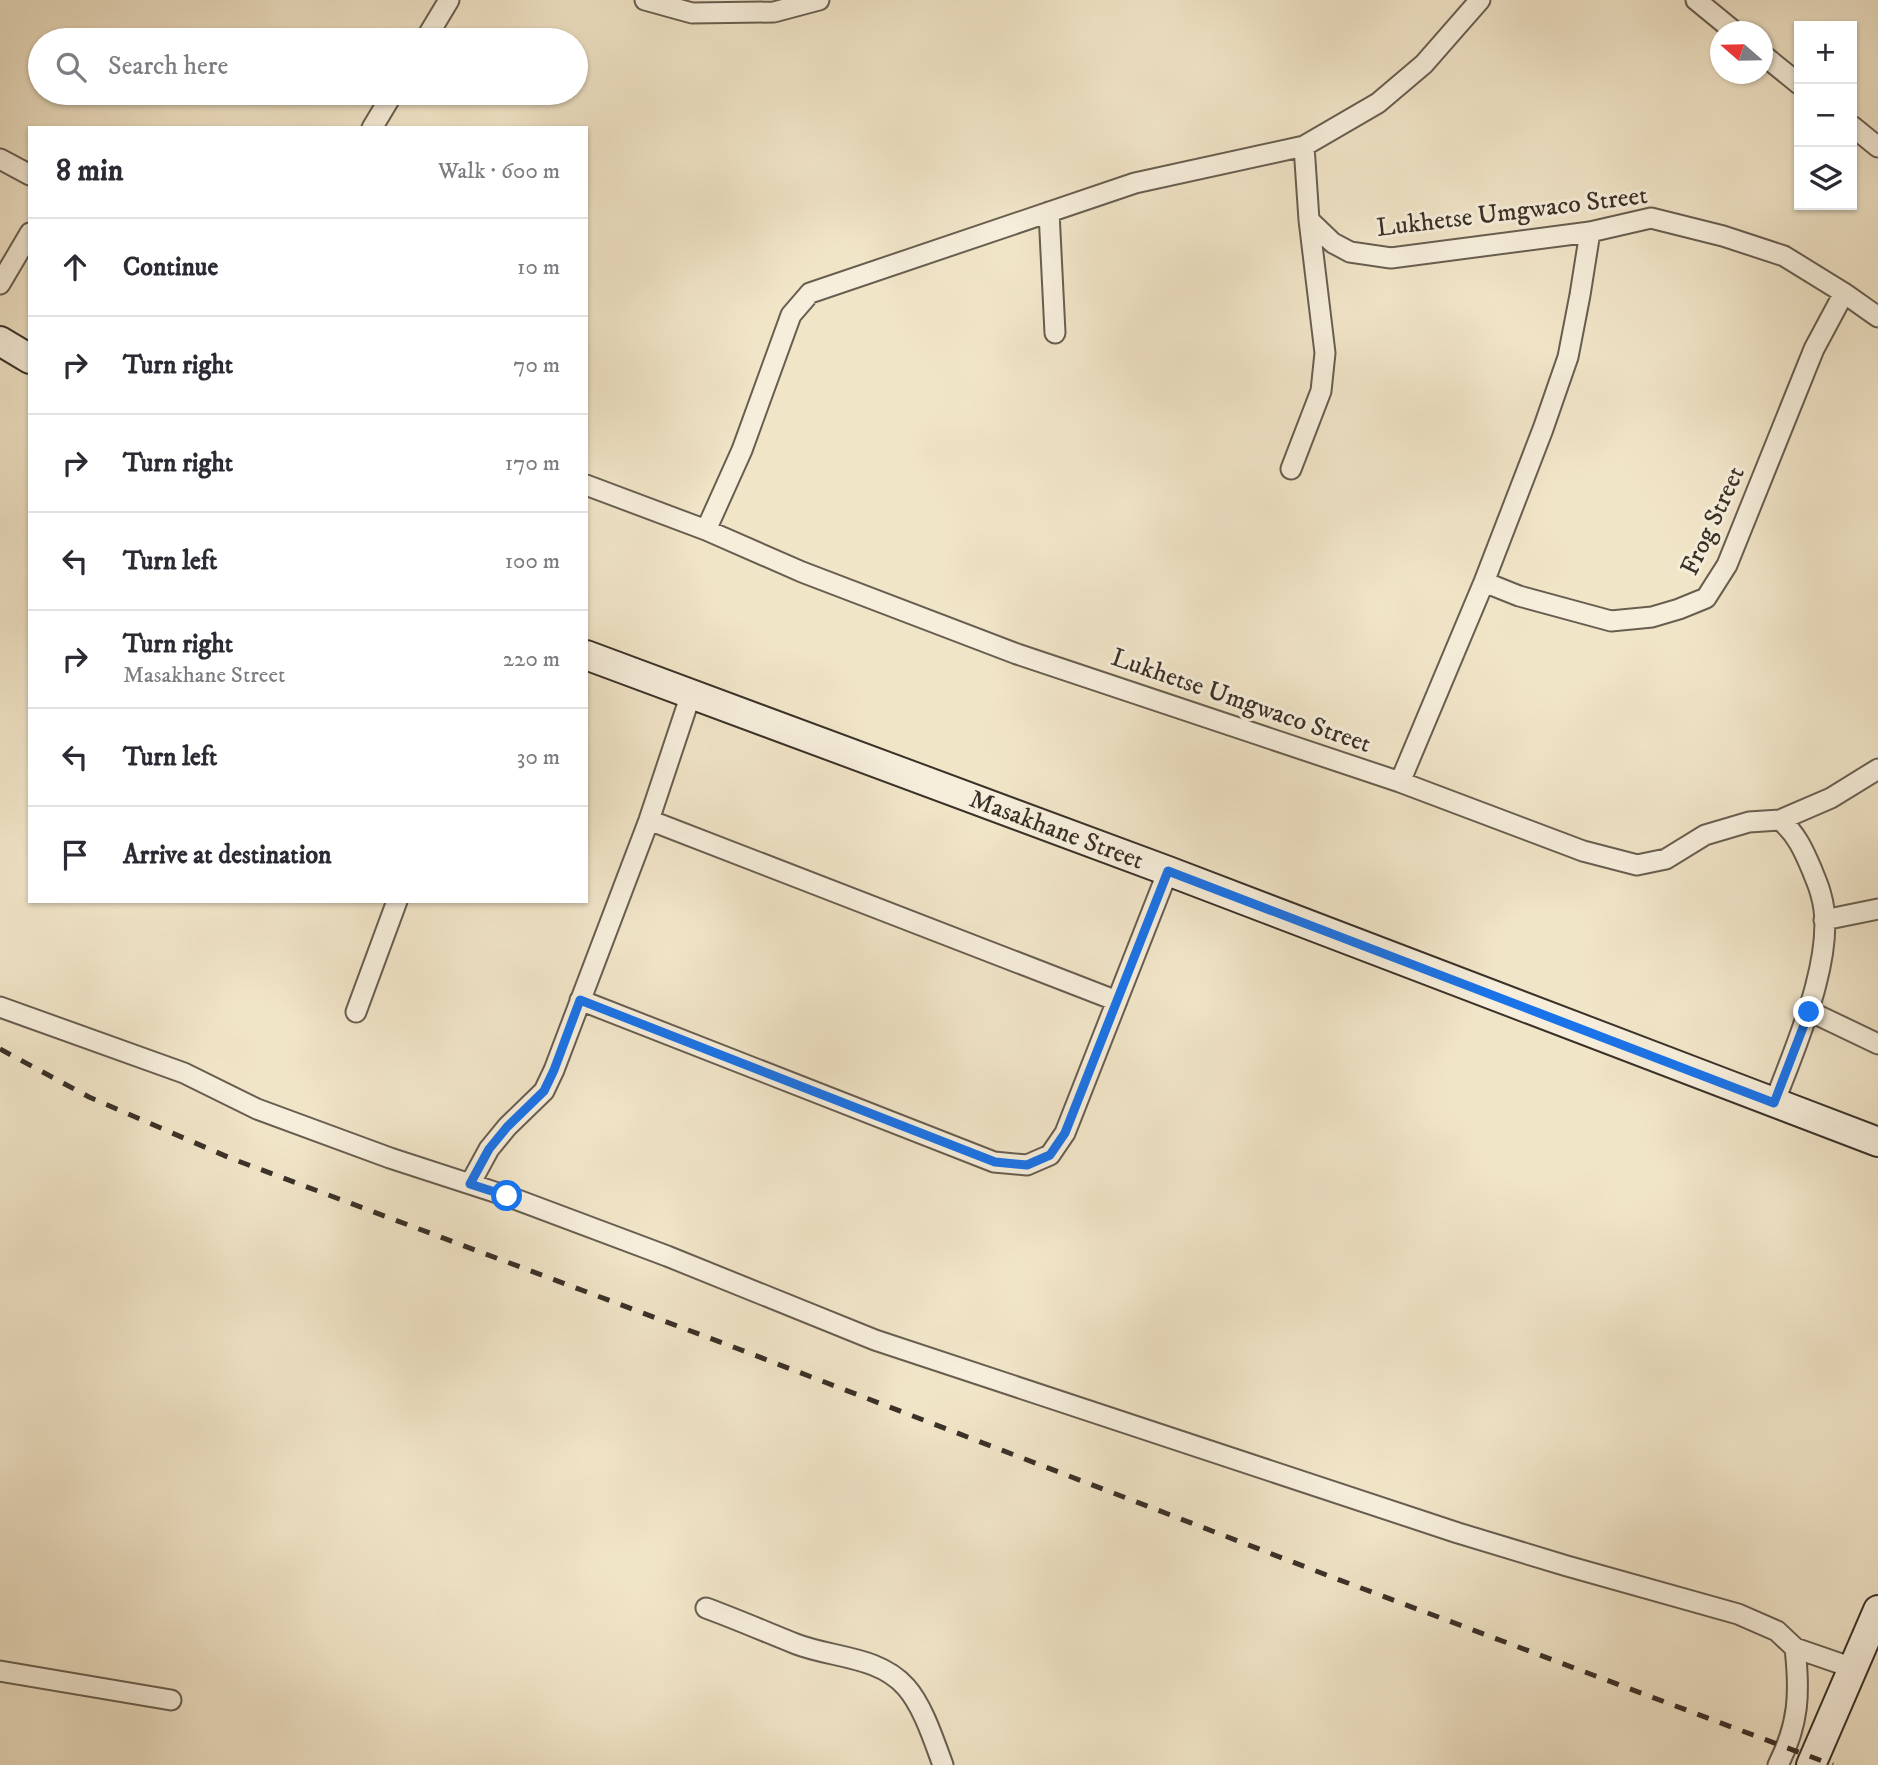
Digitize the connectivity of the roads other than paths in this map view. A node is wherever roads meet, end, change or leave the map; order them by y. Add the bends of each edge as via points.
1 (449, 0) edge
2 (645, 0) edge
3 (819, 0) edge
4 (1480, 0) edge
5 (1696, 0) edge
6 (1722, 21) edge
7 (432, 28) edge
8 (1773, 63) edge
9 (1794, 79) edge
10 (386, 105) edge
11 (373, 126) edge
12 (1857, 130) edge
13 (1304, 146) junction
14 (1878, 147) edge
15 (0, 159) edge
16 (28, 175) edge
17 (1049, 212) junction
18 (1309, 220) junction
19 (1590, 232) junction
20 (28, 236) edge
21 (0, 285) edge
22 (1844, 293) junction
23 (1878, 317) edge
24 (1055, 333) dead end
25 (0, 341) edge
26 (28, 358) edge
27 (1290, 470) dead end
28 (588, 486) edge
29 (706, 530) junction
30 (1484, 582) junction
31 (588, 656) edge
32 (691, 694) junction
33 (1878, 768) edge
34 (1400, 782) junction
35 (649, 820) junction
36 (1780, 820) junction
37 (1168, 871) junction
38 (396, 903) edge
39 (1878, 909) edge
40 (1824, 920) junction
41 (580, 1000) junction
42 (1117, 1001) junction
43 (0, 1007) edge
44 (356, 1012) dead end
45 (1809, 1012) junction
46 (1878, 1044) edge
47 (1774, 1103) junction
48 (1878, 1142) edge
49 (470, 1184) junction
50 (706, 1608) dead end
51 (1878, 1610) edge
52 (1795, 1648) junction
53 (1853, 1668) junction
54 (0, 1671) edge
55 (171, 1700) dead end
56 (943, 1765) edge
57 (1778, 1765) edge
58 (1811, 1765) edge

1 - 7 street
2 - 3 street via 692,13 774,12
4 - 13 street via 1424,64 1378,103
5 - 6 street
8 - 9 street
10 - 11 street
12 - 14 street
13 - 17 street via 1135,183
13 - 18 street
15 - 16 street
17 - 24 street
17 - 29 street via 810,293 791,315 742,450
18 - 19 street, Lukhetse Umgwaco Street via 1350,252 1391,258
18 - 27 street via 1325,354 1321,391
19 - 22 street, Lukhetse Umgwaco Street via 1651,218 1784,256
19 - 30 street via 1568,357
20 - 21 street
22 - 23 street, Lukhetse Umgwaco Street
22 - 30 street, Frog Street via 1814,349 1727,565 1706,598 1652,617 1611,621
25 - 26 street
28 - 29 street, Lukhetse Umgwaco Street
29 - 34 street, Lukhetse Umgwaco Street via 1017,654
30 - 34 street
31 - 32 street, Masakhane Street
32 - 35 street
32 - 37 street, Masakhane Street
33 - 36 street, Lukhetse Umgwaco Street via 1831,798
34 - 36 street, Lukhetse Umgwaco Street via 1583,851 1637,865 1666,859 1705,835 1749,822
35 - 41 street
35 - 42 street
36 - 40 street via 1804,851 1822,897
37 - 42 street
37 - 47 street, Masakhane Street
38 - 44 street
39 - 40 street
40 - 45 street via 1824,948
41 - 42 street via 995,1162 1027,1165 1050,1155 1065,1133
41 - 49 street via 544,1091 489,1149
43 - 49 street via 184,1073 257,1109
45 - 46 street
45 - 47 street
47 - 48 street, Masakhane Street
49 - 52 street via 876,1339 1458,1533 1738,1614 1777,1631
50 - 56 street via 798,1645 867,1662 887,1672 906,1686 918,1705
51 - 53 street
52 - 53 street
52 - 57 street via 1796,1720
53 - 58 street
54 - 55 street

